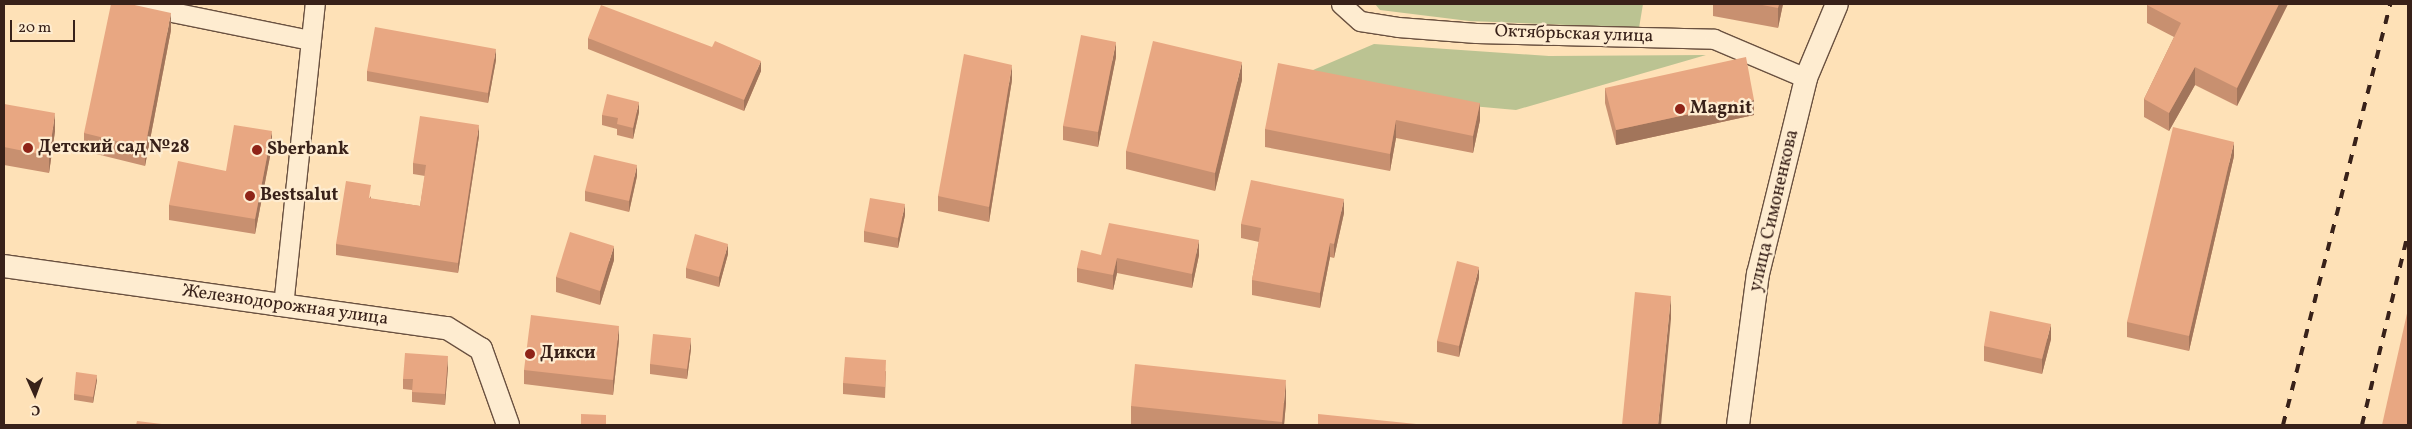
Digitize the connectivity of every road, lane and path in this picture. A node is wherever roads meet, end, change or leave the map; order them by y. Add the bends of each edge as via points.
1 (133, 4) edge
2 (315, 4) edge
3 (1341, 4) edge
4 (1837, 4) edge
5 (310, 40) junction
6 (1806, 78) junction
7 (4, 266) edge
8 (283, 306) junction
9 (508, 425) edge
10 (1738, 425) edge

1 - 5 street
2 - 5 street
3 - 6 street, Октябрьская улица via 1360,21 1398,27 1476,33 1714,39
4 - 6 street, улица Симоненкова
5 - 8 street
6 - 10 street, улица Симоненкова via 1758,274
7 - 8 street, Железнодорожная улица
8 - 9 street, Железнодорожная улица via 447,328 481,348

